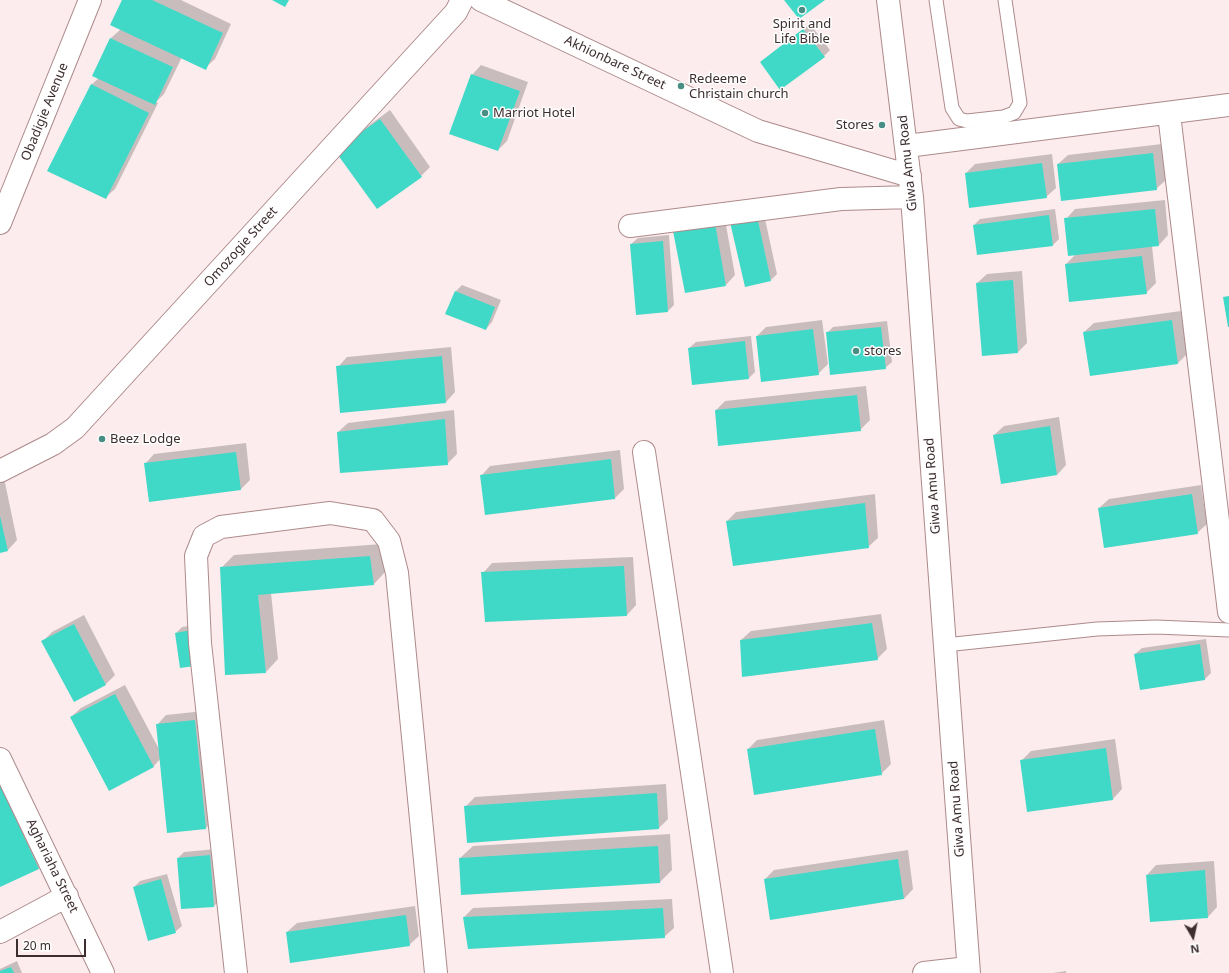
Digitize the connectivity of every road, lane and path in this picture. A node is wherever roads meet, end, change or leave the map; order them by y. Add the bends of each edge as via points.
1 (90, 0) edge
2 (462, 0) edge
3 (481, 0) edge
4 (888, 0) edge
5 (936, 0) edge
6 (1005, 0) edge
7 (1229, 105) edge
8 (1169, 114) junction
9 (906, 146) junction
10 (911, 186) junction
11 (0, 223) edge
12 (630, 226) dead end
13 (644, 452) dead end
14 (0, 472) edge
15 (1223, 513) edge
16 (1229, 612) edge
17 (1229, 630) edge
18 (945, 645) junction
19 (0, 759) edge
20 (67, 896) junction
21 (0, 932) edge
22 (968, 971) edge
23 (104, 973) edge
24 (236, 973) edge
25 (436, 973) edge
26 (722, 973) edge
27 (924, 973) edge

1 - 11 street, Obadigie Avenue
2 - 14 street, Omozogie Street via 450,18 75,428 53,444
3 - 10 street, Akhionbare Street via 758,131
4 - 9 street, Giwa Amu Road
5 - 6 lane via 952,108 959,119 967,121 1003,117 1014,113 1020,103
7 - 8 street
8 - 9 street
8 - 15 street
9 - 10 street, Giwa Amu Road
10 - 12 street via 841,199
10 - 18 street, Giwa Amu Road
13 - 26 street
15 - 16 street
17 - 18 lane via 1156,627 1097,629
18 - 22 street, Giwa Amu Road
19 - 20 street, Aghariaha Street
20 - 21 street
20 - 23 street, Aghariaha Street
22 - 27 street
24 - 25 street via 200,643 196,556 204,536 220,527 330,513 373,520 389,541 397,573

